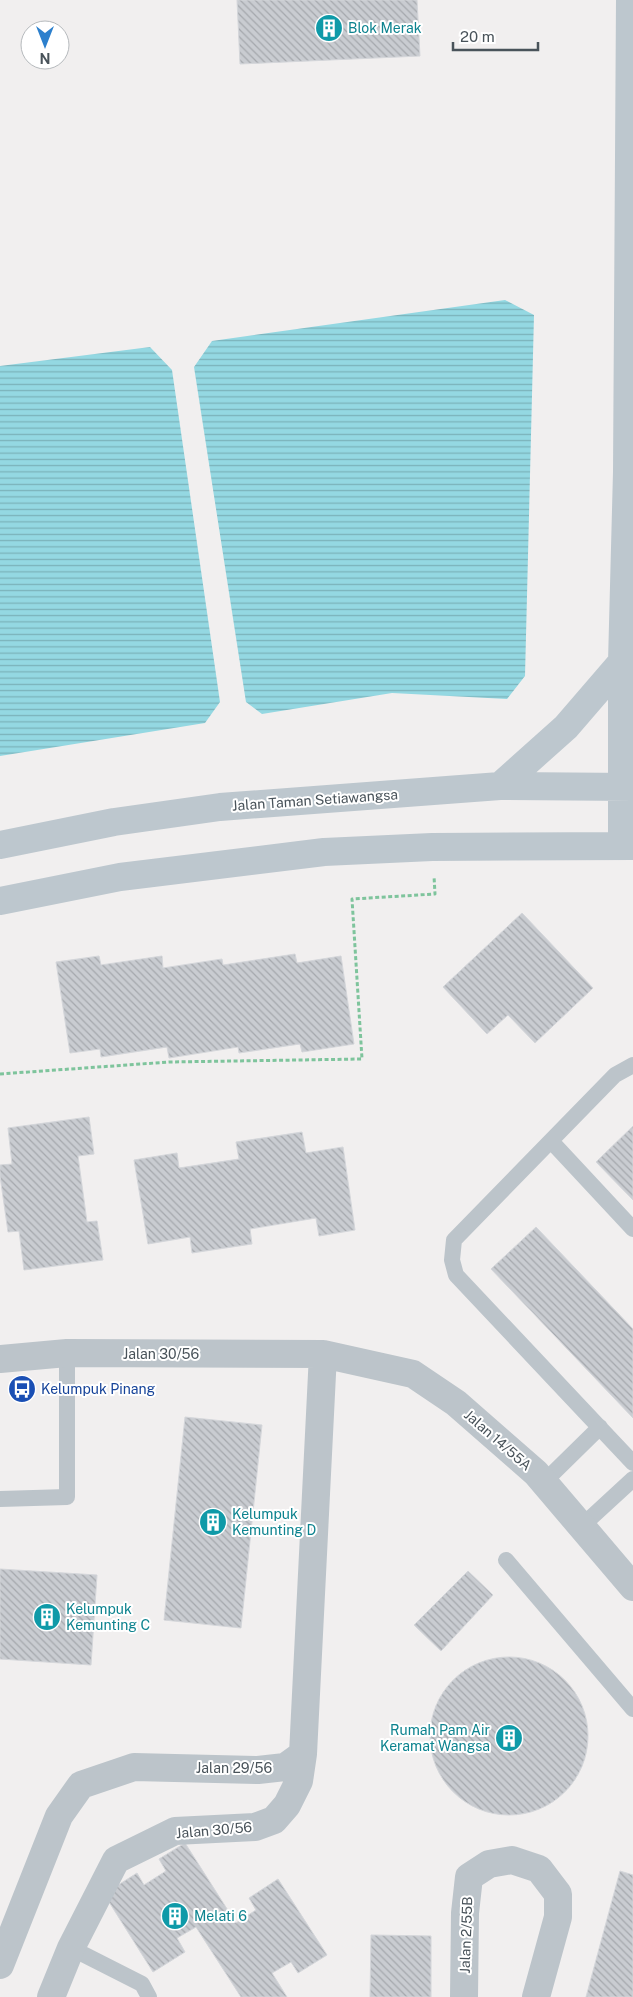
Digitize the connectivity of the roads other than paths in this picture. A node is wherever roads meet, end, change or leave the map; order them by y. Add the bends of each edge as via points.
1 (630, 0) edge
2 (622, 662) junction
3 (633, 692) edge
4 (500, 786) junction
5 (627, 787) edge
6 (0, 845) edge
7 (627, 846) edge
8 (0, 901) edge
9 (633, 1065) edge
10 (551, 1141) junction
11 (633, 1229) edge
12 (66, 1353) junction
13 (323, 1354) junction
14 (0, 1359) edge
15 (600, 1427) junction
16 (633, 1463) edge
17 (633, 1479) edge
18 (544, 1482) junction
19 (0, 1499) edge
20 (582, 1526) junction
21 (506, 1560) dead end
22 (633, 1587) edge
23 (633, 1709) edge
24 (303, 1754) junction
25 (71, 1948) junction
26 (0, 1965) edge
27 (51, 1997) edge
28 (149, 1997) edge
29 (464, 1997) edge
30 (536, 1997) edge

1 - 2 main road via 627,472
2 - 3 main road
2 - 4 main road via 566,727
2 - 5 main road
4 - 5 main road, Jalan Taman Setiawangsa
4 - 6 main road, Jalan Taman Setiawangsa via 220,807 114,822
5 - 7 main road
7 - 8 main road via 432,847 324,852 120,877
9 - 10 lane via 615,1075
10 - 11 lane
10 - 15 lane via 454,1240 452,1260 456,1275
12 - 13 street, Jalan 30/56
12 - 14 street, Jalan 30/56
12 - 19 lane via 68,1497
13 - 18 street, Jalan 14/55A via 413,1374 456,1403
13 - 24 street
15 - 16 lane
15 - 18 lane
17 - 20 lane
18 - 20 street, Jalan 14/55A
20 - 22 street, Jalan 14/55A
21 - 23 lane
24 - 25 street, Jalan 30/56 via 299,1781 287,1805 274,1820 255,1827 175,1831 116,1860
24 - 26 street, Jalan 29/56 via 285,1767 258,1770 134,1767 81,1785 59,1816
25 - 27 street, Jalan 30/56
25 - 28 lane via 142,1984
29 - 30 street, Jalan 2/55B via 468,1877 489,1864 512,1860 539,1869 558,1894 558,1917

